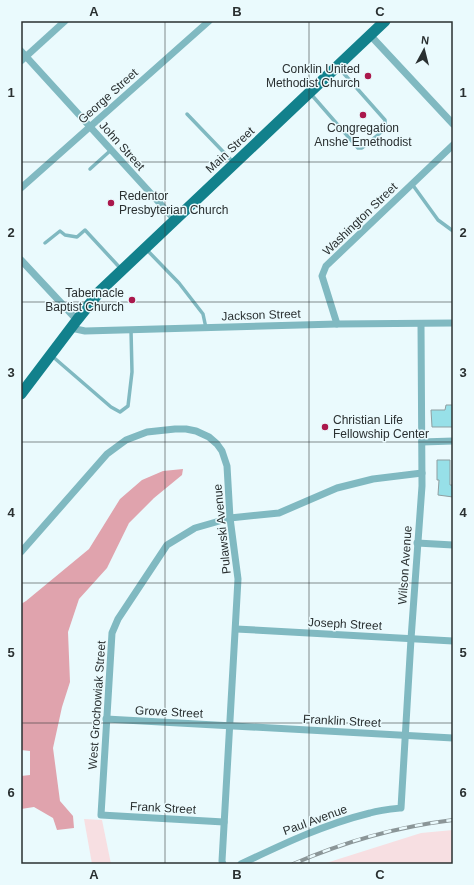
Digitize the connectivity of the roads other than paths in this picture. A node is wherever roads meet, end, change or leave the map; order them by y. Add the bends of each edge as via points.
1 (64, 21) edge
2 (209, 21) edge
3 (385, 21) edge
4 (370, 35) junction
5 (23, 56) edge
6 (337, 66) junction
7 (309, 93) junction
8 (187, 114) dead end
9 (453, 124) edge
10 (90, 127) junction
11 (453, 145) edge
12 (111, 150) junction
13 (235, 163) junction
14 (90, 169) dead end
15 (412, 184) junction
16 (21, 188) edge
17 (175, 220) junction
18 (453, 231) edge
19 (45, 243) dead end
20 (146, 248) junction
21 (21, 260) edge
22 (122, 270) junction
23 (453, 323) edge
24 (74, 324) junction
25 (337, 324) junction
26 (421, 324) junction
27 (206, 328) junction
28 (131, 330) junction
29 (51, 355) junction
30 (22, 390) edge
31 (453, 441) edge
32 (422, 442) junction
33 (422, 473) junction
34 (230, 518) junction
35 (417, 543) junction
36 (453, 545) edge
37 (21, 552) edge
38 (236, 629) junction
39 (411, 639) junction
40 (453, 641) edge
41 (106, 719) junction
42 (231, 726) junction
43 (404, 735) junction
44 (453, 738) edge
45 (401, 808) joint
46 (100, 815) joint
47 (224, 822) junction
48 (223, 864) edge
49 (241, 864) edge

1 - 5 street
2 - 10 street, George Street
3 - 4 main road, Main Street
4 - 6 main road, Main Street
4 - 9 street
5 - 10 street, John Street
6 - 7 main road, Main Street
6 - 7 lane via 385,120 384,128 362,148 358,148
7 - 13 main road, Main Street
8 - 13 lane
10 - 12 street, John Street
10 - 16 street, George Street
11 - 15 street, Washington Street
12 - 14 lane
12 - 17 street, John Street
13 - 17 main road, Main Street
15 - 18 lane via 438,220
15 - 25 street, Washington Street via 326,266 322,276
17 - 20 main road, Main Street
19 - 22 lane via 60,231 65,235 77,237 85,230
20 - 22 main road, Main Street
20 - 27 lane via 204,314
21 - 24 street
22 - 24 main road, Main Street via 100,291
23 - 26 street, Jackson Street
24 - 28 street, Jackson Street via 85,331
24 - 29 main road, Main Street
25 - 26 street, Jackson Street
25 - 27 street, Jackson Street
26 - 32 street, Wilson Avenue
27 - 28 street, Jackson Street
28 - 29 lane via 132,372 128,406 120,412
29 - 30 main road, Main Street
31 - 32 street
32 - 33 street, Wilson Avenue
33 - 34 street, West Grochowiak Street via 373,479 337,488 279,513
33 - 35 street, Wilson Avenue
34 - 37 street, Pulawski Avenue via 227,466 217,444 209,437 186,429 148,432 126,440 107,454
34 - 38 street, Pulawski Avenue via 238,579
34 - 41 street, West Grochowiak Street via 194,528 167,544 118,619 112,633
35 - 36 street
35 - 39 street, Wilson Avenue
38 - 39 street, Joseph Street
38 - 42 street, Pulawski Avenue
39 - 40 street, Joseph Street
39 - 43 street, Wilson Avenue
41 - 42 street, Grove Street
41 - 46 street, West Grochowiak Street
42 - 43 street, Franklin Street
42 - 47 street, Pulawski Avenue
43 - 44 street, Franklin Street
43 - 45 street, Wilson Avenue
45 - 49 street, Paul Avenue via 371,812 339,822 289,841
46 - 47 street, Frank Street
47 - 48 street, Pulawski Avenue

